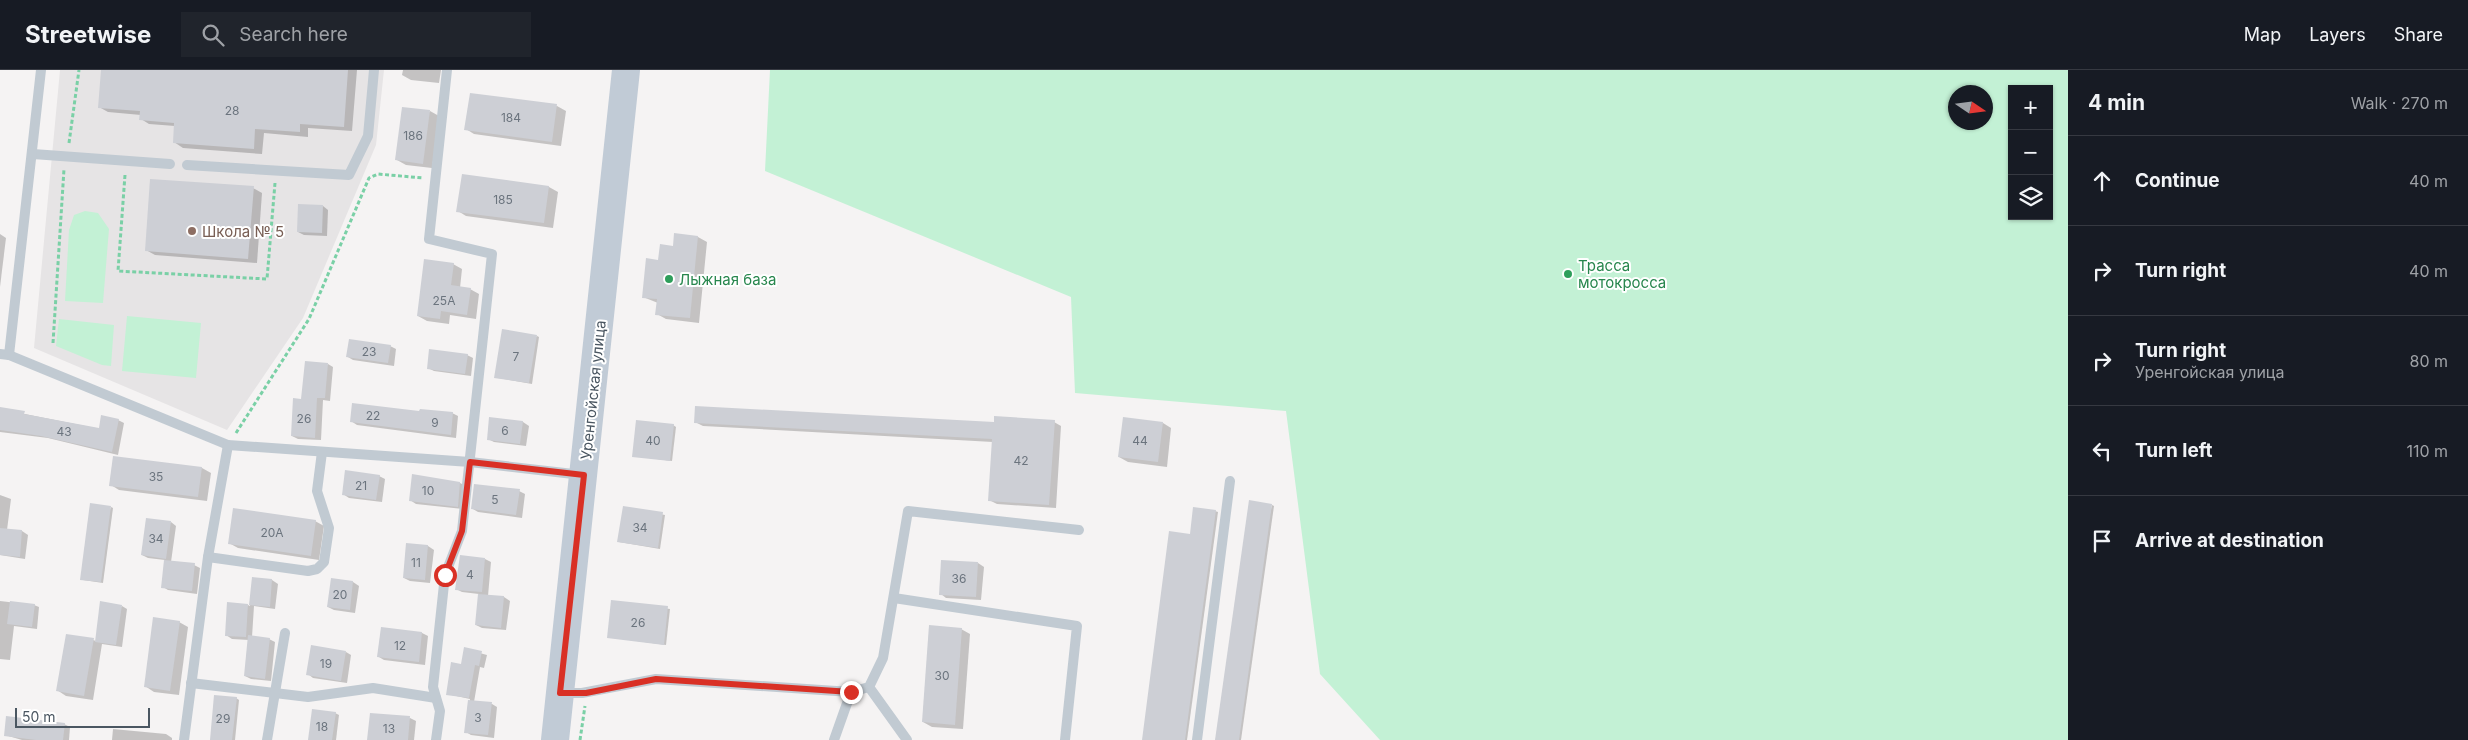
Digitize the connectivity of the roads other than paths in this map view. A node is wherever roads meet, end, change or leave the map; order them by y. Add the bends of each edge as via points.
1 (42, 70) edge
2 (374, 70) edge
3 (447, 70) edge
4 (626, 70) edge
5 (33, 154) junction
6 (170, 164) dead end
7 (187, 165) dead end
8 (4, 355) edge
9 (228, 444) junction
10 (322, 452) junction
11 (470, 462) junction
12 (584, 475) junction
13 (1230, 481) dead end
14 (1079, 530) dead end
15 (208, 557) junction
16 (894, 598) junction
17 (285, 633) dead end
18 (191, 682) junction
19 (869, 687) junction
20 (851, 692) junction
21 (573, 693) junction
22 (275, 694) junction
23 (436, 698) junction
24 (184, 740) edge
25 (267, 740) edge
26 (436, 740) edge
27 (555, 740) edge
28 (834, 740) edge
29 (907, 740) edge
30 (1065, 740) edge
31 (1197, 740) edge

1 - 5 lane
2 - 7 lane via 368,136 349,175
3 - 11 lane via 429,239 492,254
4 - 12 street, Уренгойская улица
5 - 6 lane
5 - 8 lane
8 - 9 lane
9 - 10 lane
9 - 15 lane
10 - 11 lane
10 - 15 lane via 317,491 330,528 324,562 317,569 308,571
11 - 12 lane
11 - 23 lane via 462,531 445,575 433,687
12 - 21 street, Уренгойская улица
13 - 31 lane
14 - 16 lane via 908,511
15 - 18 lane
16 - 19 lane via 883,658
16 - 30 lane via 1077,626
17 - 22 lane
18 - 22 lane
18 - 24 lane
19 - 20 lane
19 - 29 lane
20 - 21 lane via 656,679
20 - 28 lane
21 - 27 street, Уренгойская улица
22 - 23 lane via 308,697 373,688
22 - 25 lane
23 - 26 lane via 440,711

